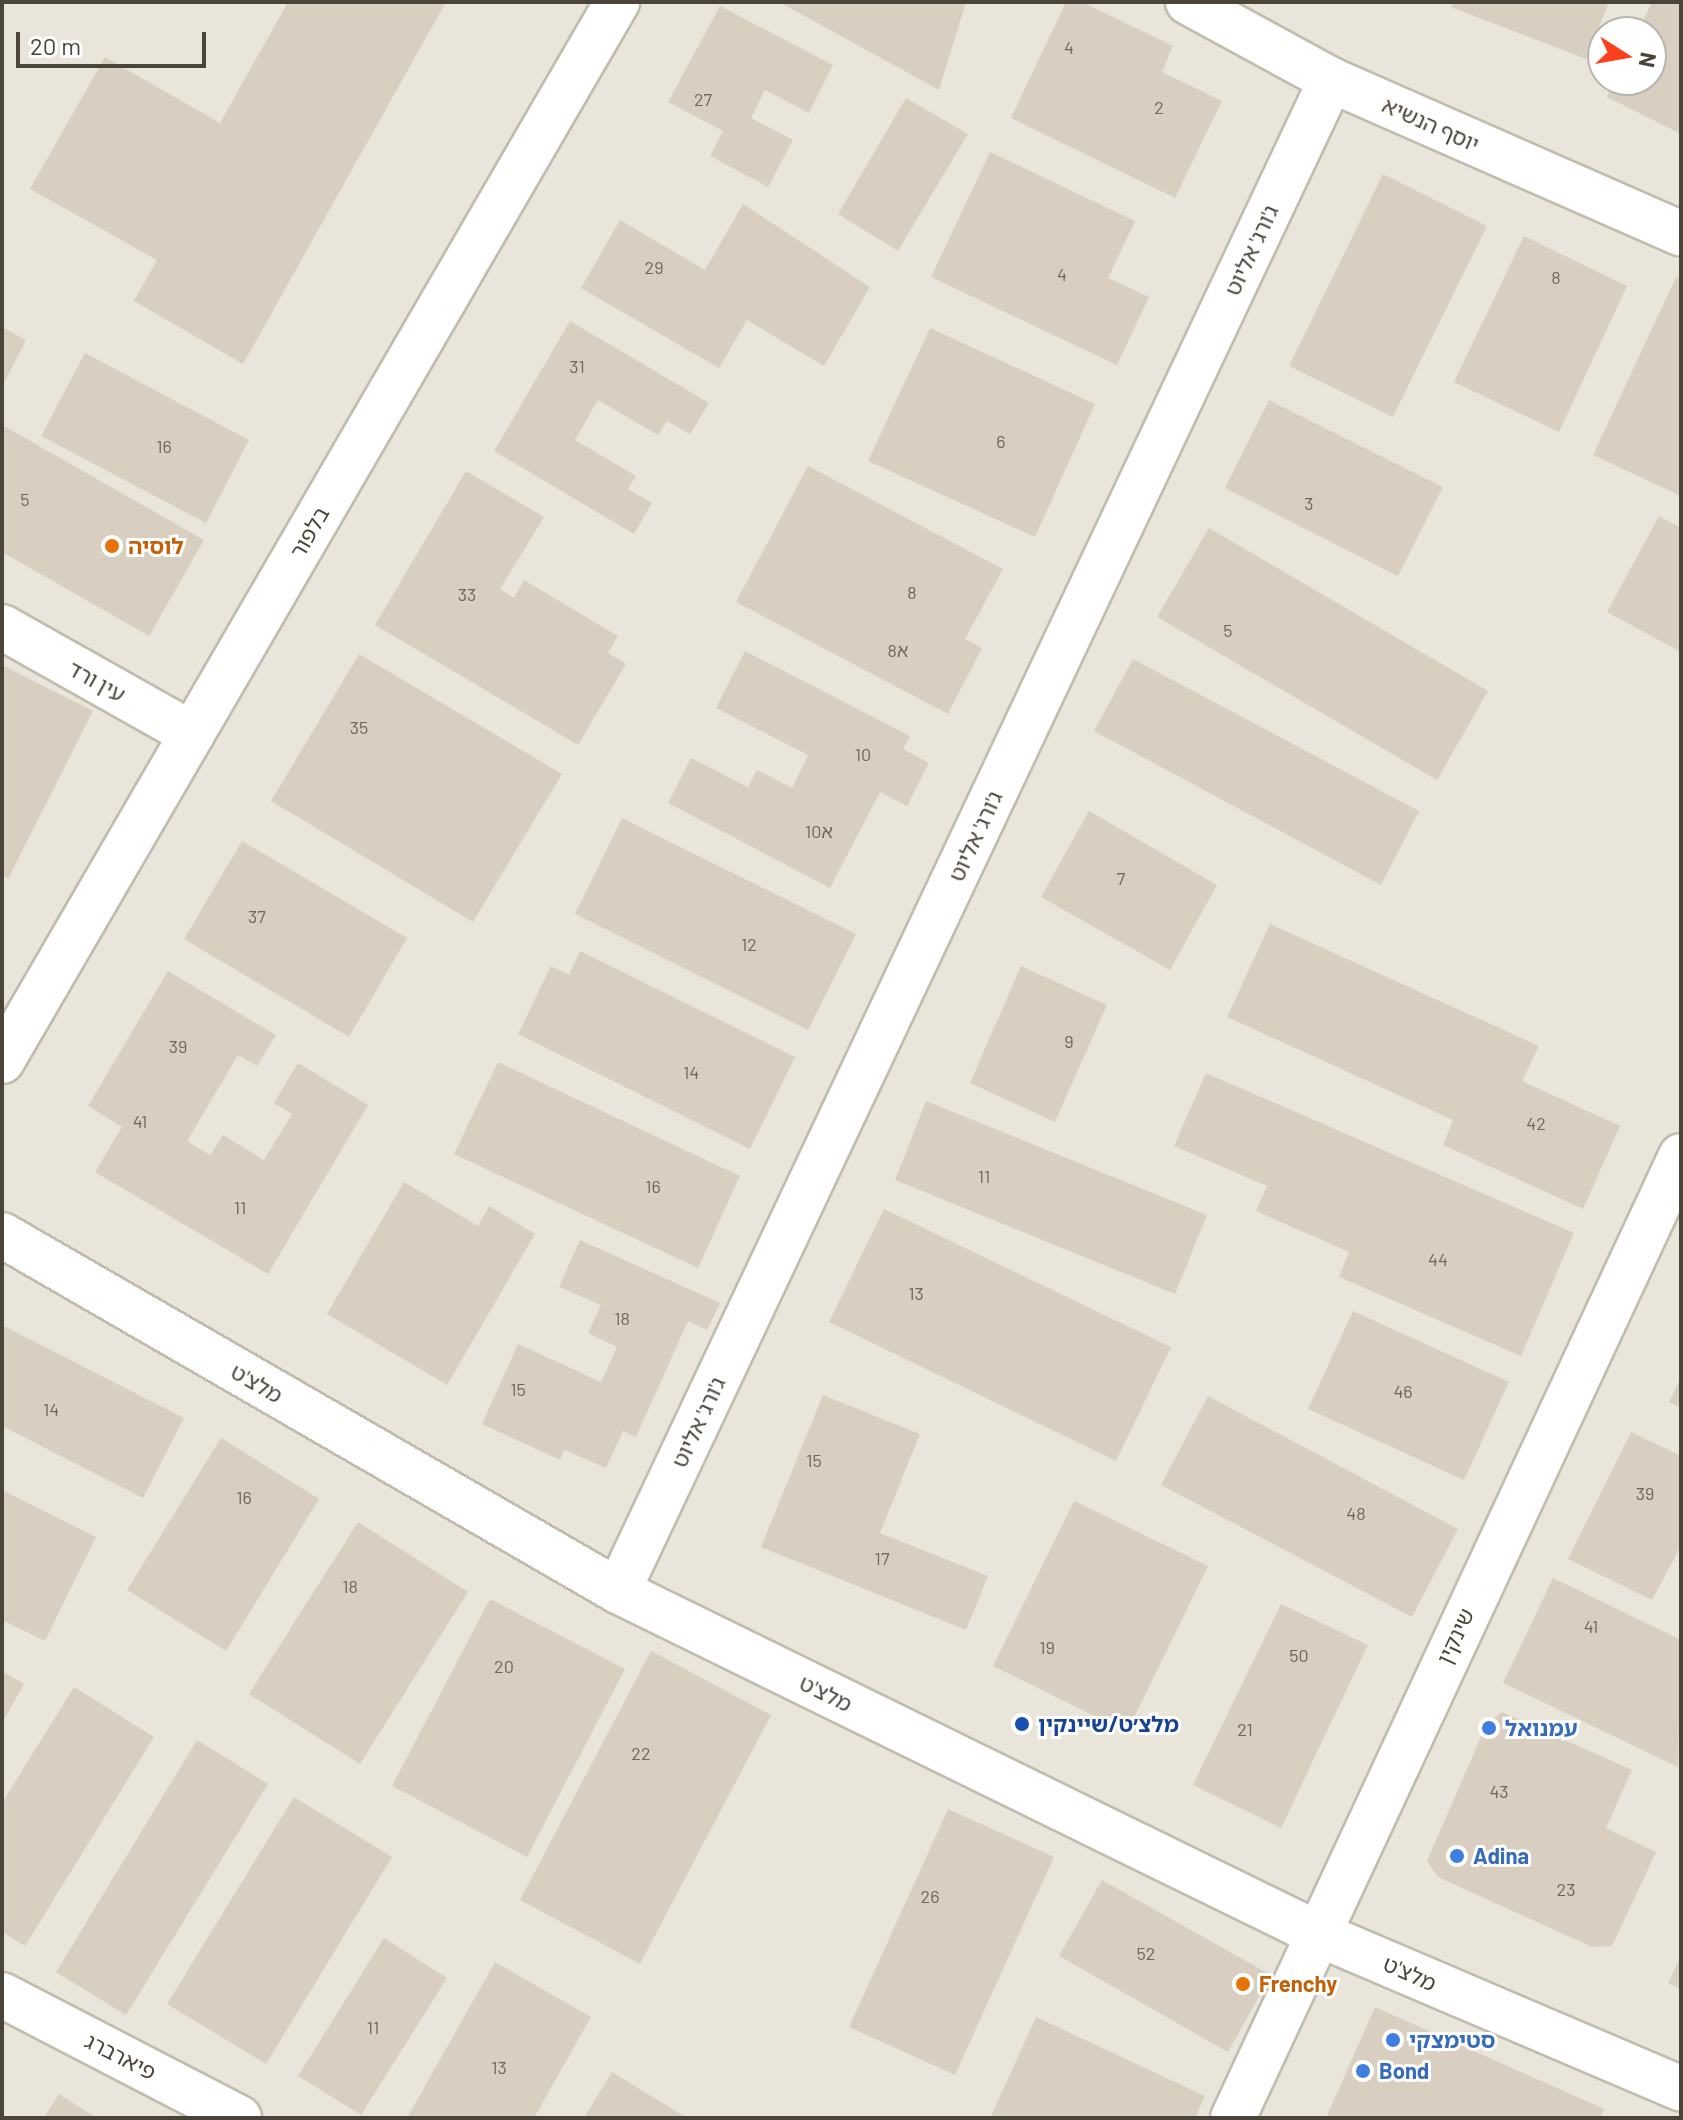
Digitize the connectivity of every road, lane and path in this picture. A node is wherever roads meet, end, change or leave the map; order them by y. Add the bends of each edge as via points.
1 (617, 2) edge
2 (1188, 2) edge
3 (1331, 80) junction
4 (1681, 234) edge
5 (2, 627) edge
6 (192, 734) junction
7 (2, 1061) edge
8 (1681, 1156) edge
9 (2, 1235) edge
10 (618, 1591) junction
11 (1316, 1933) junction
12 (2, 1995) edge
13 (1681, 2089) edge
14 (239, 2118) edge
15 (1233, 2118) edge

1 - 6 street, בלפור
2 - 3 street, יוסף הנשיא
3 - 4 street, יוסף הנשיא
3 - 10 street, ג'ורג' אליוט
5 - 6 street, עין ורד
6 - 7 street, בלפור
8 - 11 street, שינקין
9 - 10 street, מלצ'ט
10 - 11 street, מלצ'ט
11 - 13 street, מלצ'ט
11 - 15 street, שינקין
12 - 14 street, פיארברג

